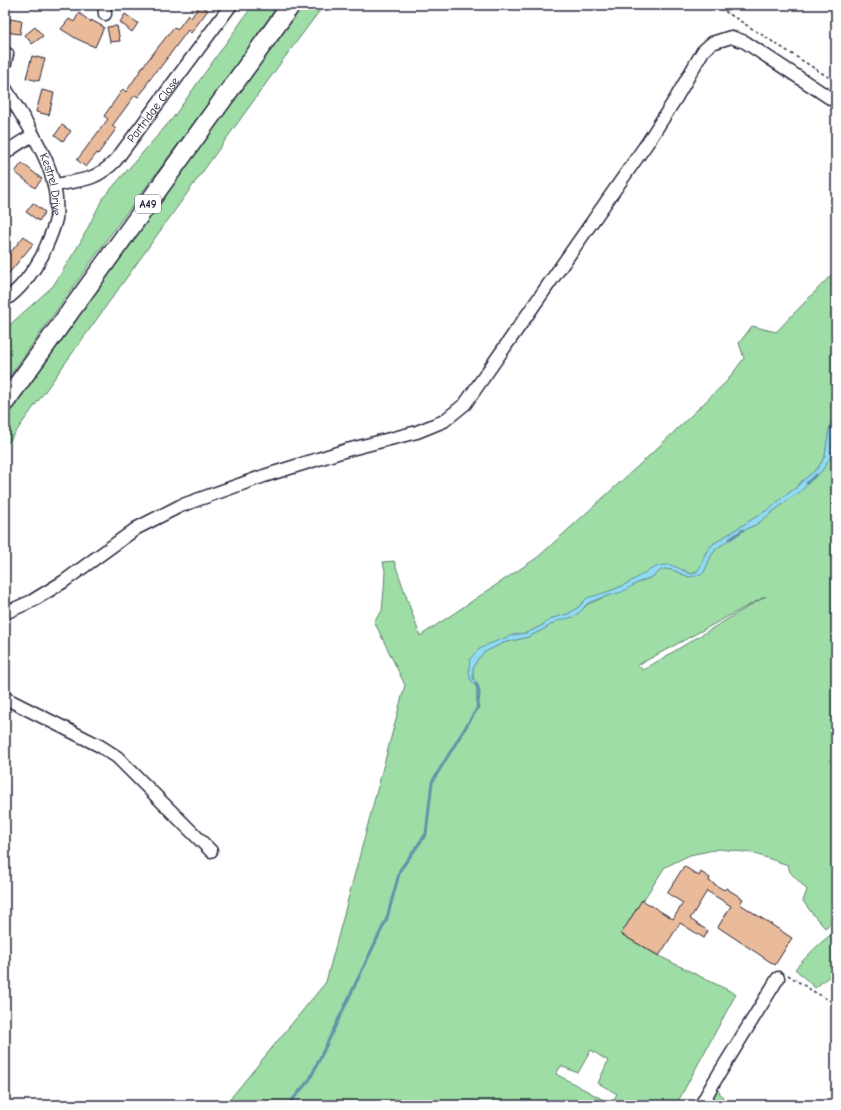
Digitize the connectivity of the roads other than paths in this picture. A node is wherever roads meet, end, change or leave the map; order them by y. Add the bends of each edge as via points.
1 (231, 5) edge
2 (291, 5) edge
3 (5, 88) edge
4 (836, 102) edge
5 (33, 135) junction
6 (5, 154) edge
7 (55, 185) junction
8 (5, 300) edge
9 (5, 402) edge
10 (5, 613) edge
11 (5, 698) edge
12 (211, 851) dead end
13 (781, 976) road end
14 (701, 1105) edge

1 - 7 street, Partridge Close via 143,115 116,160 92,178
2 - 9 highway, A49
3 - 5 street, Kestrel Drive
4 - 10 street via 745,42 731,37 712,43 703,51 648,142 465,404 444,421 417,432 332,454 180,506 137,528 63,582 32,601
5 - 6 street
5 - 7 street, Kestrel Drive via 46,157
7 - 8 street, Kestrel Drive via 56,218 48,243 38,264
11 - 12 street via 117,757
13 - 14 street

